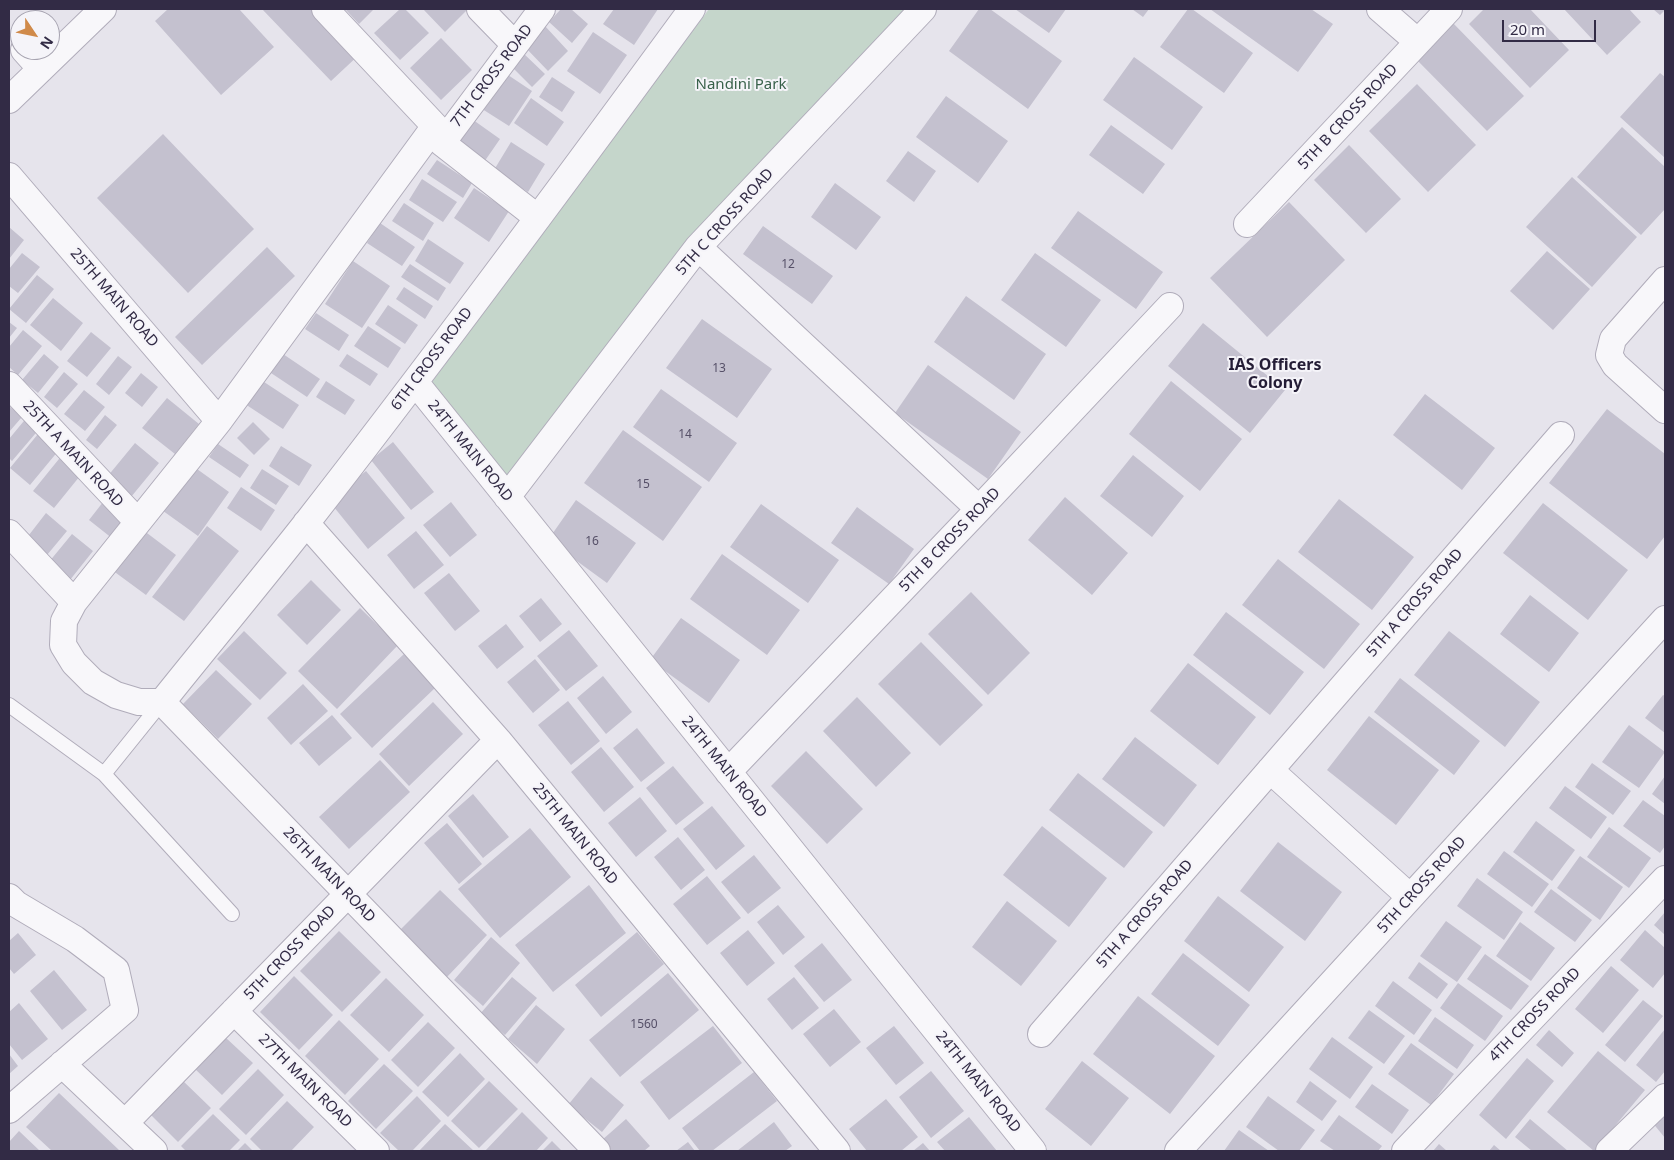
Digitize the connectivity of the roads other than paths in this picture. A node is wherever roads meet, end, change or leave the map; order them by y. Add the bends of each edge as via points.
1 (103, 9) edge
2 (325, 9) edge
3 (480, 9) edge
4 (542, 9) edge
5 (692, 9) edge
6 (923, 9) edge
7 (1380, 9) edge
8 (1449, 9) edge
9 (60, 40) edge
10 (1418, 42) junction
11 (515, 45) junction
12 (32, 60) edge
13 (9, 100) edge
14 (438, 134) junction
15 (9, 176) edge
16 (538, 218) junction
17 (1247, 224) dead end
18 (698, 247) junction
19 (1665, 280) edge
20 (1170, 306) dead end
21 (415, 382) junction
22 (9, 385) edge
23 (1665, 410) edge
24 (219, 421) junction
25 (1561, 436) dead end
26 (508, 497) junction
27 (979, 509) junction
28 (138, 522) junction
29 (306, 523) junction
30 (9, 533) edge
31 (69, 612) junction
32 (1665, 619) edge
33 (162, 702) junction
34 (9, 706) edge
35 (498, 740) junction
36 (1270, 770) junction
37 (728, 772) junction
38 (104, 774) junction
39 (1665, 879) edge
40 (347, 894) junction
41 (1410, 897) junction
42 (11, 903) edge
43 (232, 914) dead end
44 (234, 1011) junction
45 (1040, 1034) dead end
46 (62, 1064) junction
47 (1665, 1097) edge
48 (9, 1110) edge
49 (125, 1123) junction
50 (154, 1151) edge
51 (376, 1151) edge
52 (597, 1151) edge
53 (837, 1151) edge
54 (1033, 1151) edge
55 (1178, 1151) edge
56 (1405, 1151) edge
57 (1609, 1151) edge

1 - 9 street
2 - 14 street
3 - 11 street
4 - 11 street, 7TH CROSS ROAD
5 - 16 street, 6TH CROSS ROAD
6 - 18 street, 5TH C CROSS ROAD
7 - 10 street
8 - 10 street, 5TH B CROSS ROAD
10 - 17 street, 5TH B CROSS ROAD
11 - 14 street, 7TH CROSS ROAD
12 - 13 street
14 - 16 street
14 - 24 street
15 - 24 street, 25TH MAIN ROAD
16 - 21 street, 6TH CROSS ROAD
18 - 26 street, 5TH C CROSS ROAD
18 - 27 street
19 - 23 street via 1614,340 1609,356
20 - 27 street, 5TH B CROSS ROAD
21 - 26 street, 24TH MAIN ROAD
21 - 29 street, 6TH CROSS ROAD
22 - 28 street, 25TH A MAIN ROAD
24 - 28 street
25 - 36 street, 5TH A CROSS ROAD
26 - 37 street, 24TH MAIN ROAD
27 - 37 street, 5TH B CROSS ROAD
28 - 31 street
29 - 33 street, 6TH CROSS ROAD
29 - 35 street, 25TH MAIN ROAD
30 - 31 street
31 - 33 street via 63,645 74,663 93,682 116,695 138,702
32 - 41 street, 5TH CROSS ROAD
33 - 38 lane
33 - 40 street, 26TH MAIN ROAD
34 - 38 lane
35 - 40 street, 5TH CROSS ROAD
35 - 53 street, 25TH MAIN ROAD
36 - 41 street
36 - 45 street, 5TH A CROSS ROAD
37 - 54 street, 24TH MAIN ROAD
38 - 43 lane
39 - 56 street, 4TH CROSS ROAD
40 - 44 street, 5TH CROSS ROAD
40 - 52 street, 26TH MAIN ROAD
41 - 55 street, 5TH CROSS ROAD
42 - 46 street via 75,939 116,970 125,1010
44 - 49 street, 5TH CROSS ROAD
44 - 51 street, 27TH MAIN ROAD
46 - 48 street
46 - 49 street
47 - 57 street
49 - 50 street

